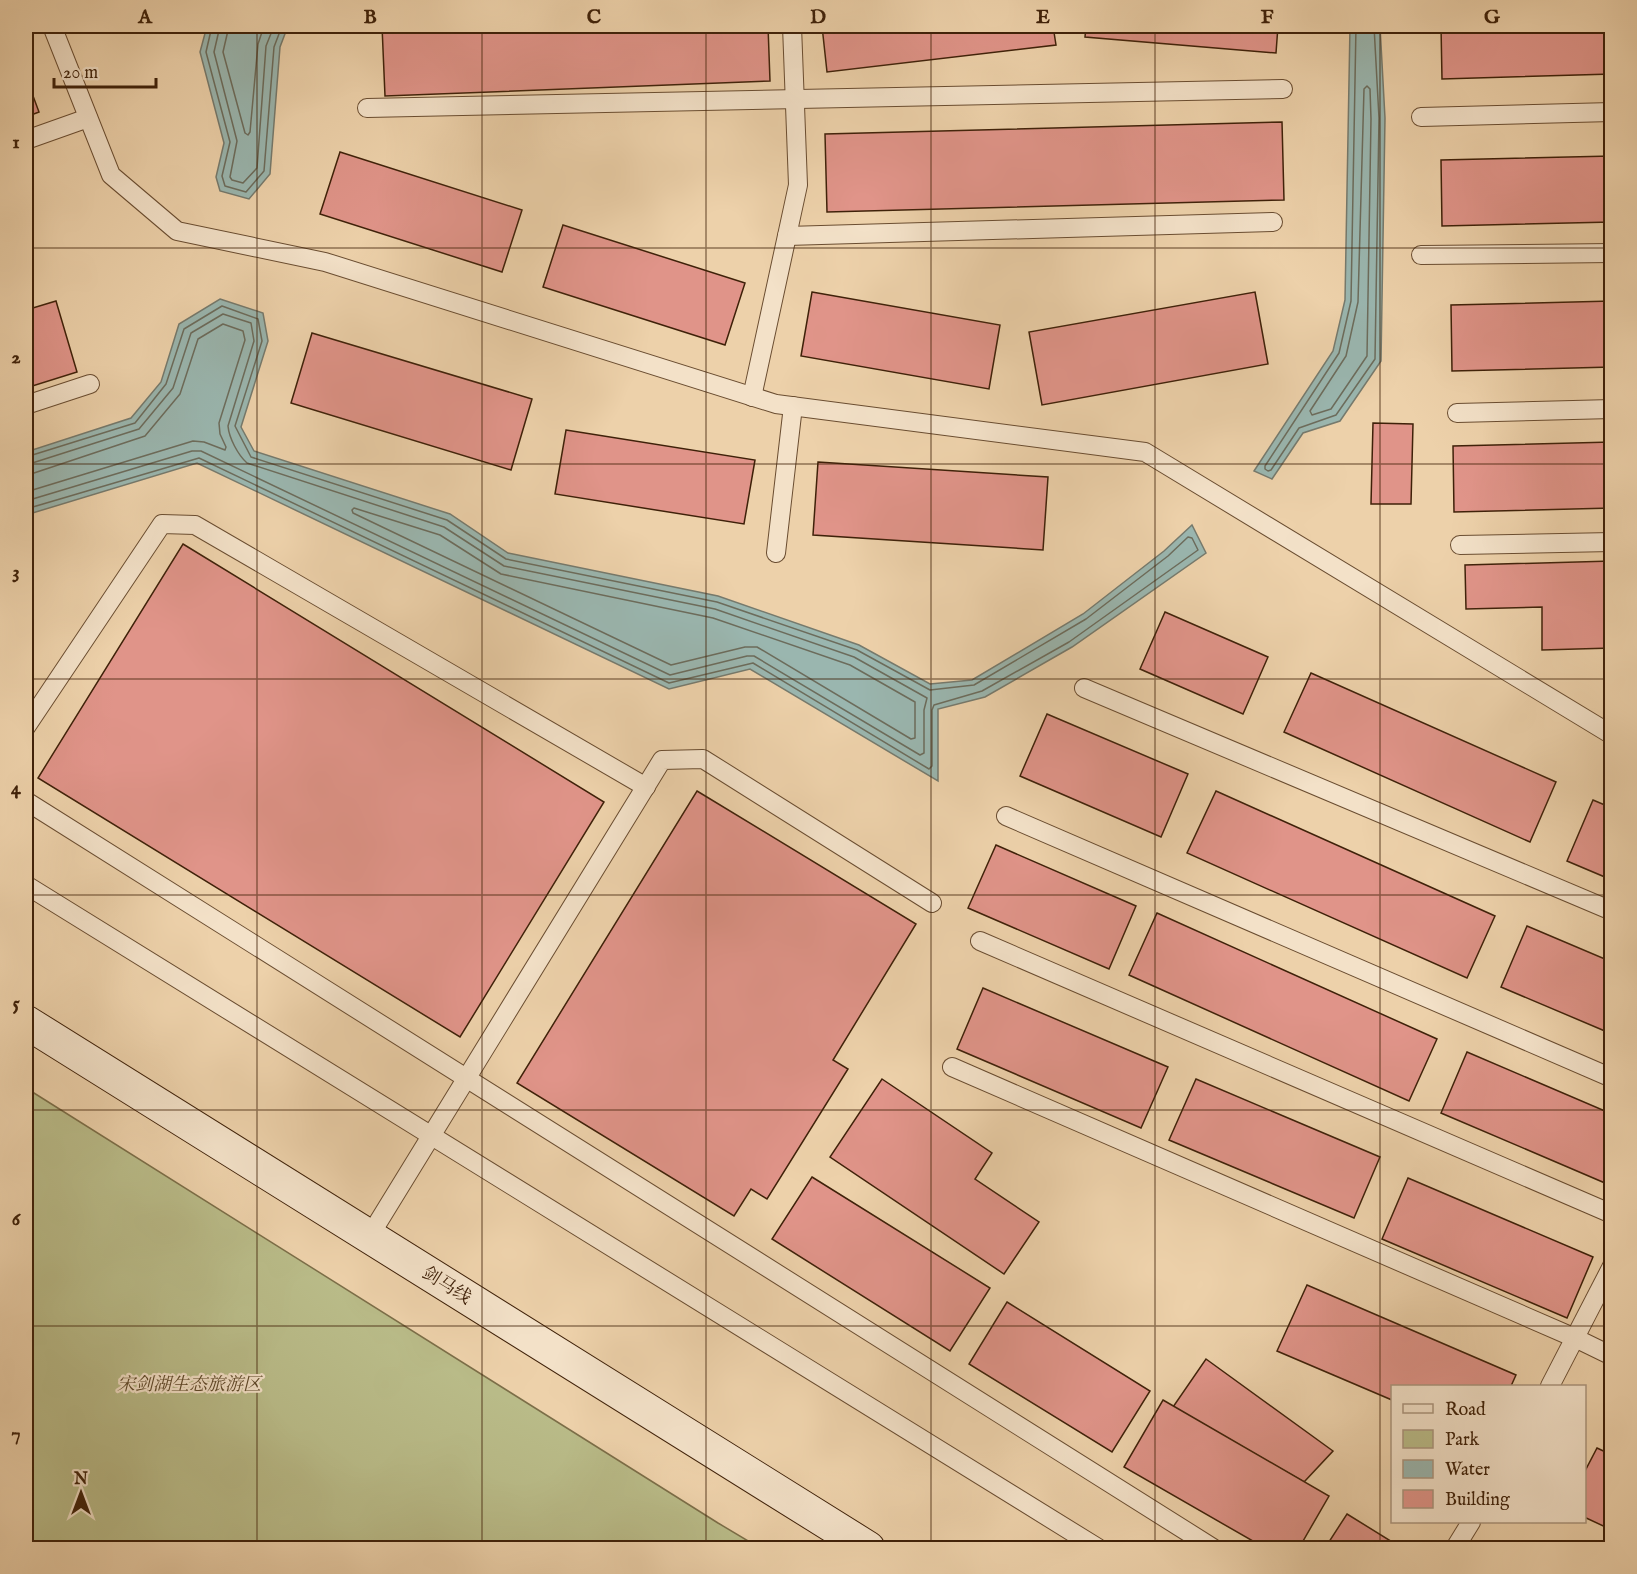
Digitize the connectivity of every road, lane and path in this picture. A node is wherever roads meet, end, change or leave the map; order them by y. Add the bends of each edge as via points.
1 (52, 26) edge
2 (792, 26) edge
3 (1283, 89) dead end
4 (795, 100) junction
5 (367, 108) dead end
6 (1611, 112) edge
7 (1421, 117) dead end
8 (88, 118) junction
9 (26, 140) edge
10 (1273, 222) dead end
11 (787, 236) junction
12 (1611, 253) edge
13 (1421, 255) dead end
14 (90, 384) dead end
15 (752, 397) junction
16 (26, 405) edge
17 (793, 406) junction
18 (1611, 409) edge
19 (1457, 413) dead end
20 (1611, 542) edge
21 (1460, 545) dead end
22 (776, 553) dead end
23 (1084, 688) dead end
24 (28, 716) edge
25 (1611, 735) edge
26 (646, 787) junction
27 (26, 801) edge
28 (1006, 816) dead end
29 (26, 885) edge
30 (932, 903) dead end
31 (1611, 911) edge
32 (980, 941) dead end
33 (26, 1022) edge
34 (952, 1067) dead end
35 (1611, 1078) edge
36 (467, 1079) junction
37 (431, 1136) junction
38 (1611, 1214) edge
39 (369, 1237) junction
40 (1611, 1266) edge
41 (1575, 1338) junction
42 (1611, 1356) edge
43 (1551, 1385) edge
44 (1470, 1523) edge
45 (868, 1548) edge
46 (1098, 1548) edge
47 (1213, 1548) edge
48 (1455, 1548) edge

1 - 8 lane
2 - 4 lane
3 - 4 lane
4 - 5 lane
4 - 11 lane via 798,185
6 - 7 lane
8 - 9 lane
8 - 15 lane via 111,175 177,231 325,262
10 - 11 lane
11 - 15 lane
12 - 13 lane
14 - 16 lane
15 - 17 lane
17 - 22 lane
17 - 25 lane via 1145,452
18 - 19 lane
20 - 21 lane
23 - 31 lane
24 - 26 lane via 162,524 195,525
26 - 30 lane via 662,760 703,759
26 - 36 lane
27 - 36 lane
28 - 35 lane
29 - 37 lane
32 - 38 lane
33 - 39 main road, 剑马线
34 - 41 lane
36 - 37 lane
36 - 47 lane
37 - 39 lane
37 - 46 lane
39 - 45 main road, 剑马线
40 - 41 lane
41 - 42 lane
41 - 43 lane
44 - 48 lane

